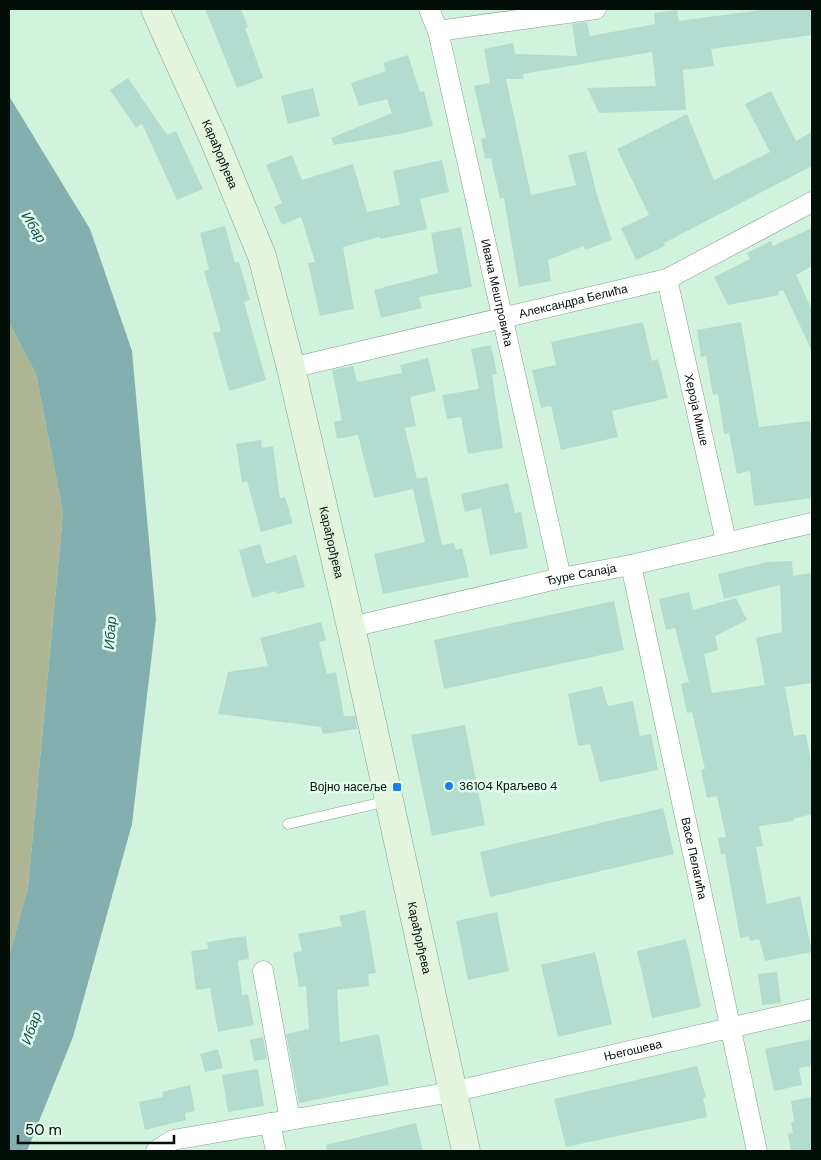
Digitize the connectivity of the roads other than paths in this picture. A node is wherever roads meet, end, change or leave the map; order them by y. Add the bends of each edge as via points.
1 (155, 9) edge
2 (430, 9) edge
3 (596, 9) edge
4 (438, 31) junction
5 (812, 202) edge
6 (667, 279) junction
7 (501, 317) junction
8 (291, 368) junction
9 (812, 523) edge
10 (726, 541) junction
11 (631, 565) junction
12 (561, 578) junction
13 (351, 627) junction
14 (389, 801) junction
15 (288, 824) dead end
16 (263, 971) dead end
17 (812, 1008) edge
18 (731, 1028) junction
19 (452, 1092) junction
20 (290, 1120) junction
21 (270, 1123) junction
22 (156, 1151) edge
23 (276, 1151) edge
24 (466, 1151) edge
25 (757, 1151) edge

1 - 8 street, Карађорђева via 262,256
2 - 4 street, Ивана Мештровића
3 - 4 street
4 - 7 street, Ивана Мештровића
5 - 6 street, Александра Белића
6 - 7 street, Александра Белића
6 - 10 street, Хероја Мише
7 - 8 street, Александра Белића
7 - 12 street, Ивана Мештровића
8 - 13 street, Карађорђева
9 - 10 street, Ђуре Салаја
10 - 11 street, Ђуре Салаја
11 - 12 street, Ђуре Салаја
11 - 18 street, Васе Пелагића
12 - 13 street, Ђуре Салаја
13 - 14 street, Карађорђева
14 - 15 lane
14 - 19 street, Карађорђева
16 - 20 street
17 - 18 street, Његошева
18 - 19 street, Његошева
18 - 25 street, Васе Пелагића
19 - 20 street
19 - 24 street, Карађорђева
20 - 21 street
21 - 22 street via 173,1140
21 - 23 street

